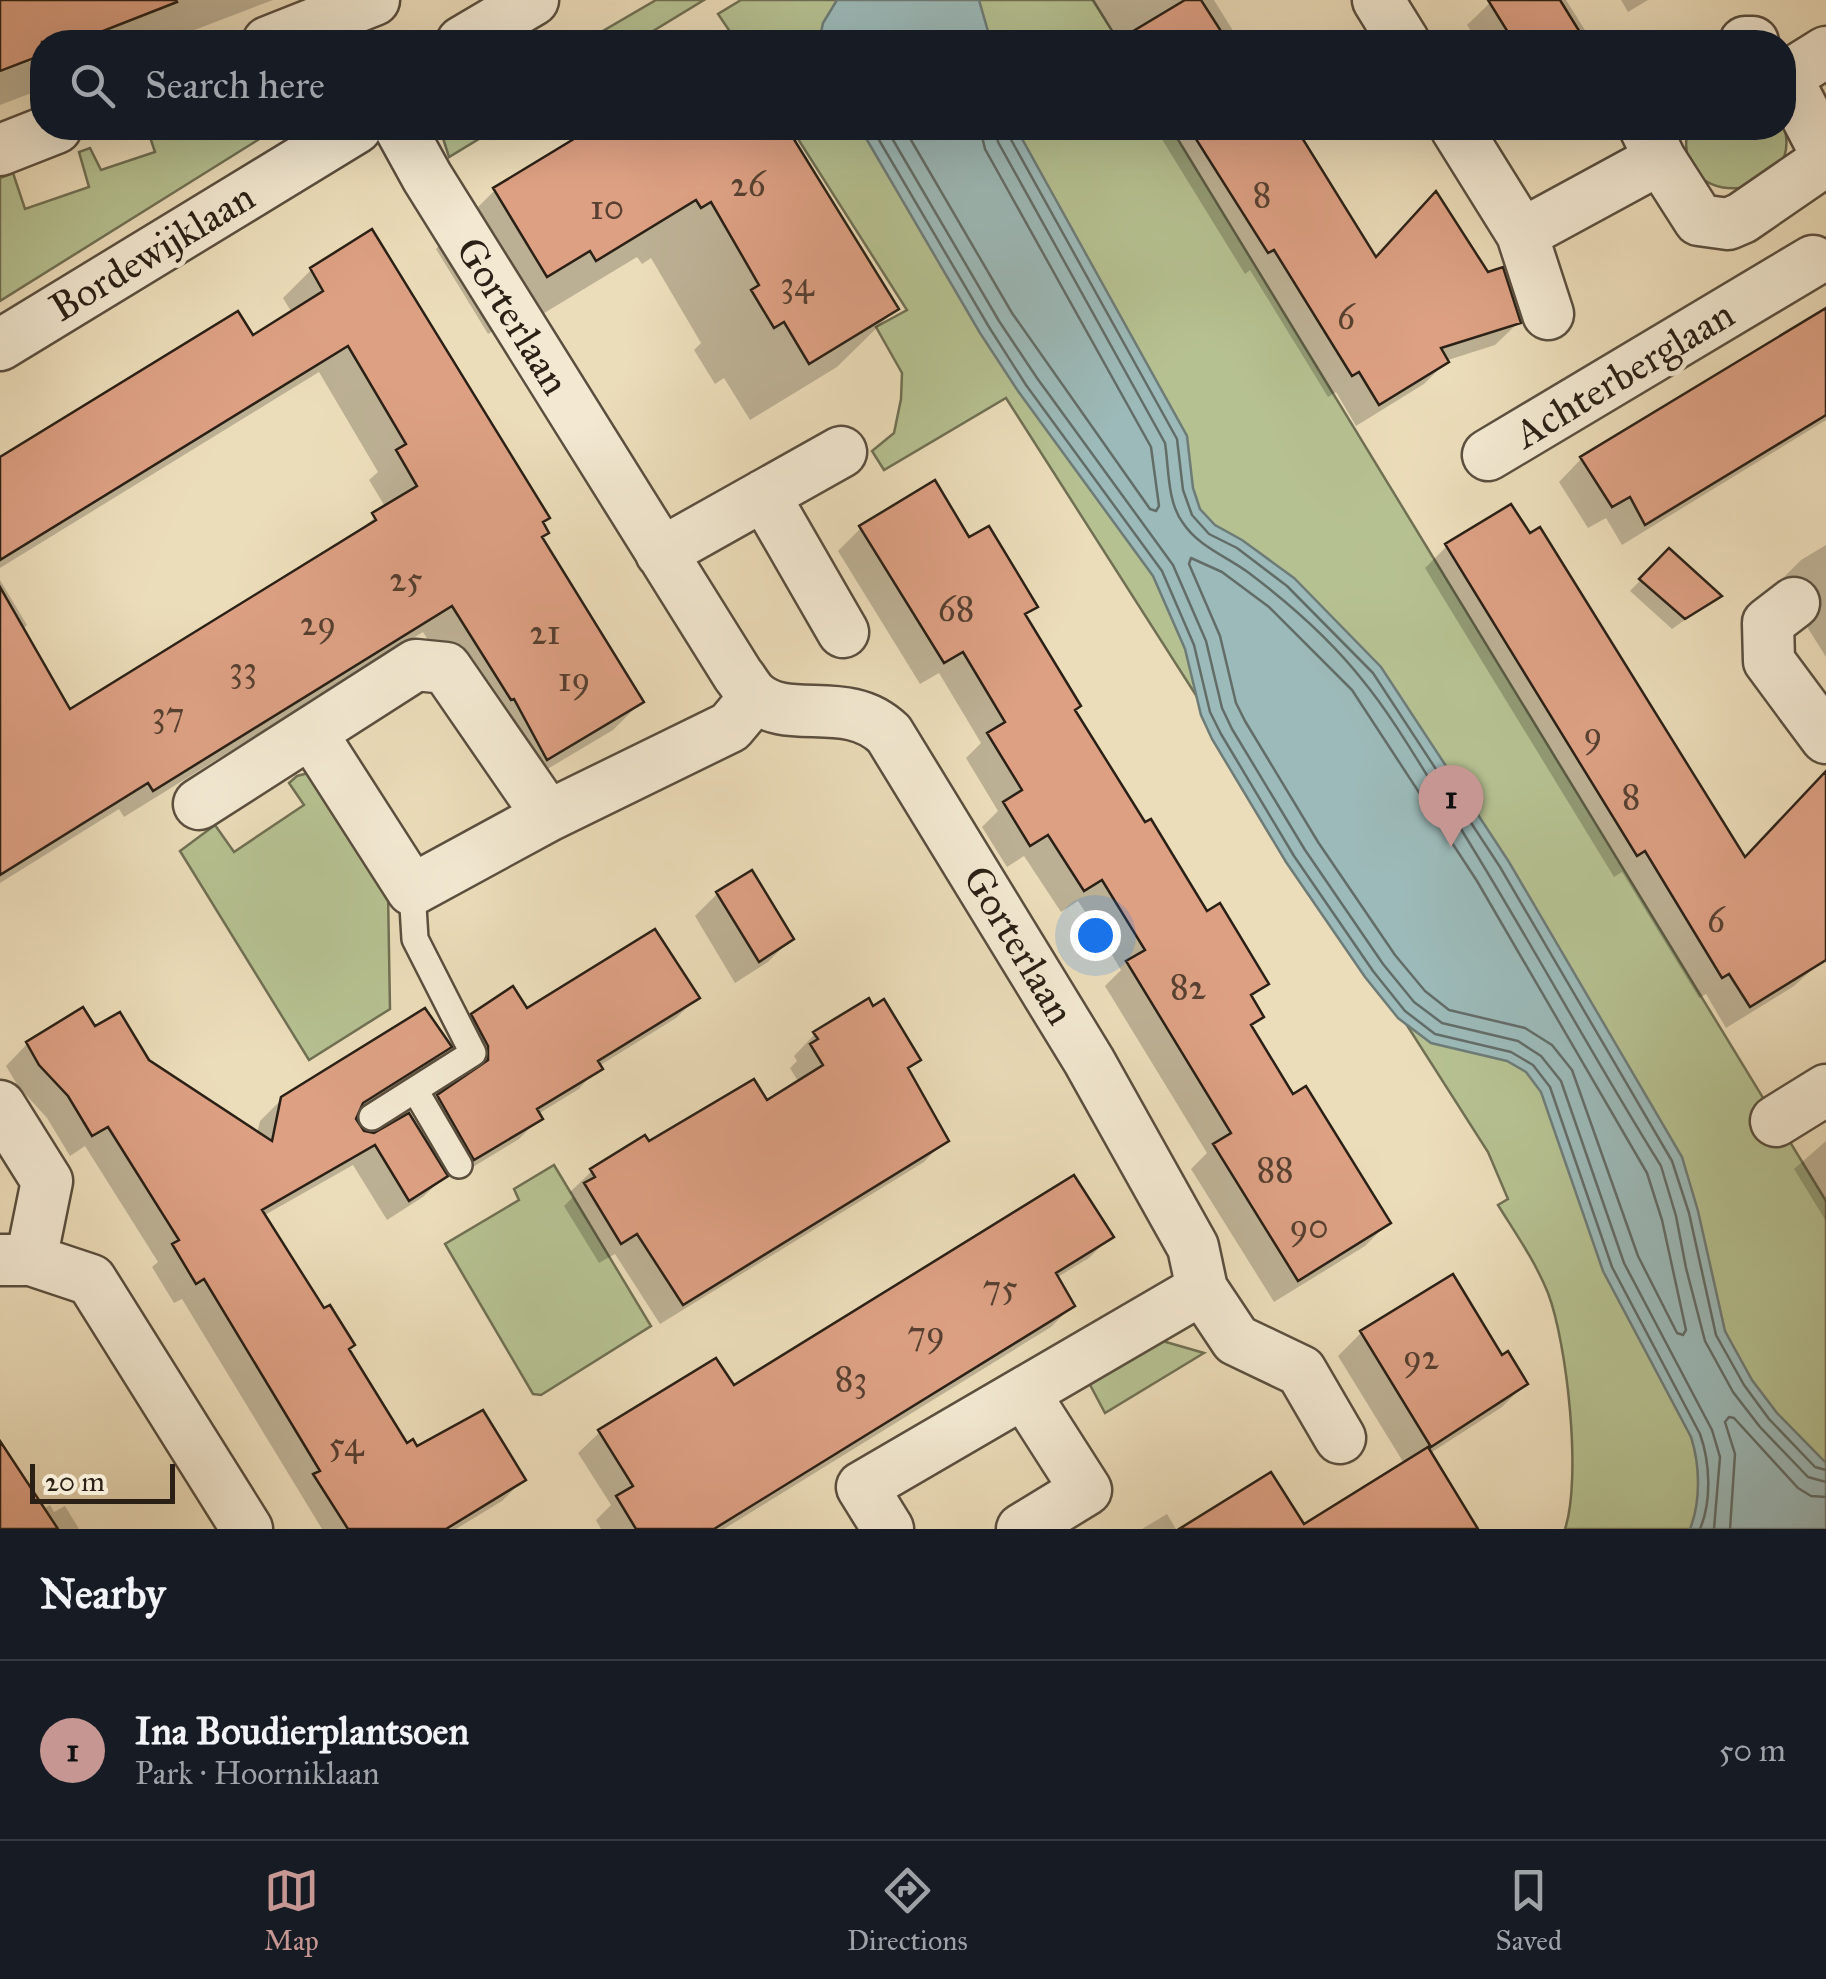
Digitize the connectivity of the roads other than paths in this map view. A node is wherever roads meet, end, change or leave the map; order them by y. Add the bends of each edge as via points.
1 (374, 0) edge
2 (532, 0) edge
3 (1378, 0) edge
4 (298, 30) edge
5 (482, 30) edge
6 (1397, 30) edge
7 (1796, 83) edge
8 (30, 138) edge
9 (336, 140) edge
10 (407, 140) edge
11 (1463, 140) edge
12 (1652, 143) edge
13 (0, 150) edge
14 (1826, 157) edge
15 (1728, 224) junction
16 (1522, 234) junction
17 (1813, 262) dead end
18 (1760, 293) junction
19 (1548, 314) dead end
20 (0, 345) edge
21 (841, 452) dead end
22 (1488, 455) dead end
23 (764, 496) junction
24 (661, 553) junction
25 (1794, 603) dead end
26 (842, 632) dead end
27 (755, 697) junction
28 (312, 734) junction
29 (1826, 738) edge
30 (199, 804) dead end
31 (548, 816) junction
32 (412, 890) junction
33 (415, 1090) junction
34 (1826, 1090) edge
35 (0, 1106) edge
36 (372, 1117) dead end
37 (1776, 1121) dead end
38 (458, 1165) dead end
39 (15, 1260) edge
40 (1202, 1289) junction
41 (1024, 1393) junction
42 (1340, 1438) dead end
43 (247, 1529) edge
44 (888, 1529) edge
45 (1022, 1529) edge

1 - 4 street
2 - 5 street
3 - 6 street
7 - 14 street
8 - 13 street
9 - 20 street, Bordewijklaan
10 - 24 street, Gorterlaan
11 - 16 street
12 - 15 street via 1699,220
12 - 16 street
14 - 15 street
15 - 18 street, Achterberglaan
16 - 19 street
17 - 18 street, Achterberglaan
18 - 22 street, Achterberglaan
21 - 23 street
23 - 24 street
23 - 26 street
24 - 27 street, Gorterlaan
25 - 29 street via 1768,623 1770,662
27 - 31 street via 730,727
27 - 40 street, Gorterlaan via 779,708 854,713 889,734 1098,1078 1193,1247
28 - 30 street
28 - 31 street via 416,665 446,668
28 - 32 street
31 - 32 street
32 - 33 lane via 414,939 474,1053
33 - 36 lane
33 - 38 lane
34 - 37 street
35 - 39 street via 48,1181
39 - 43 street via 91,1280
40 - 41 street
40 - 42 street, Gorterlaan via 1236,1340 1301,1371
41 - 44 street via 862,1487
41 - 45 street via 1086,1490

